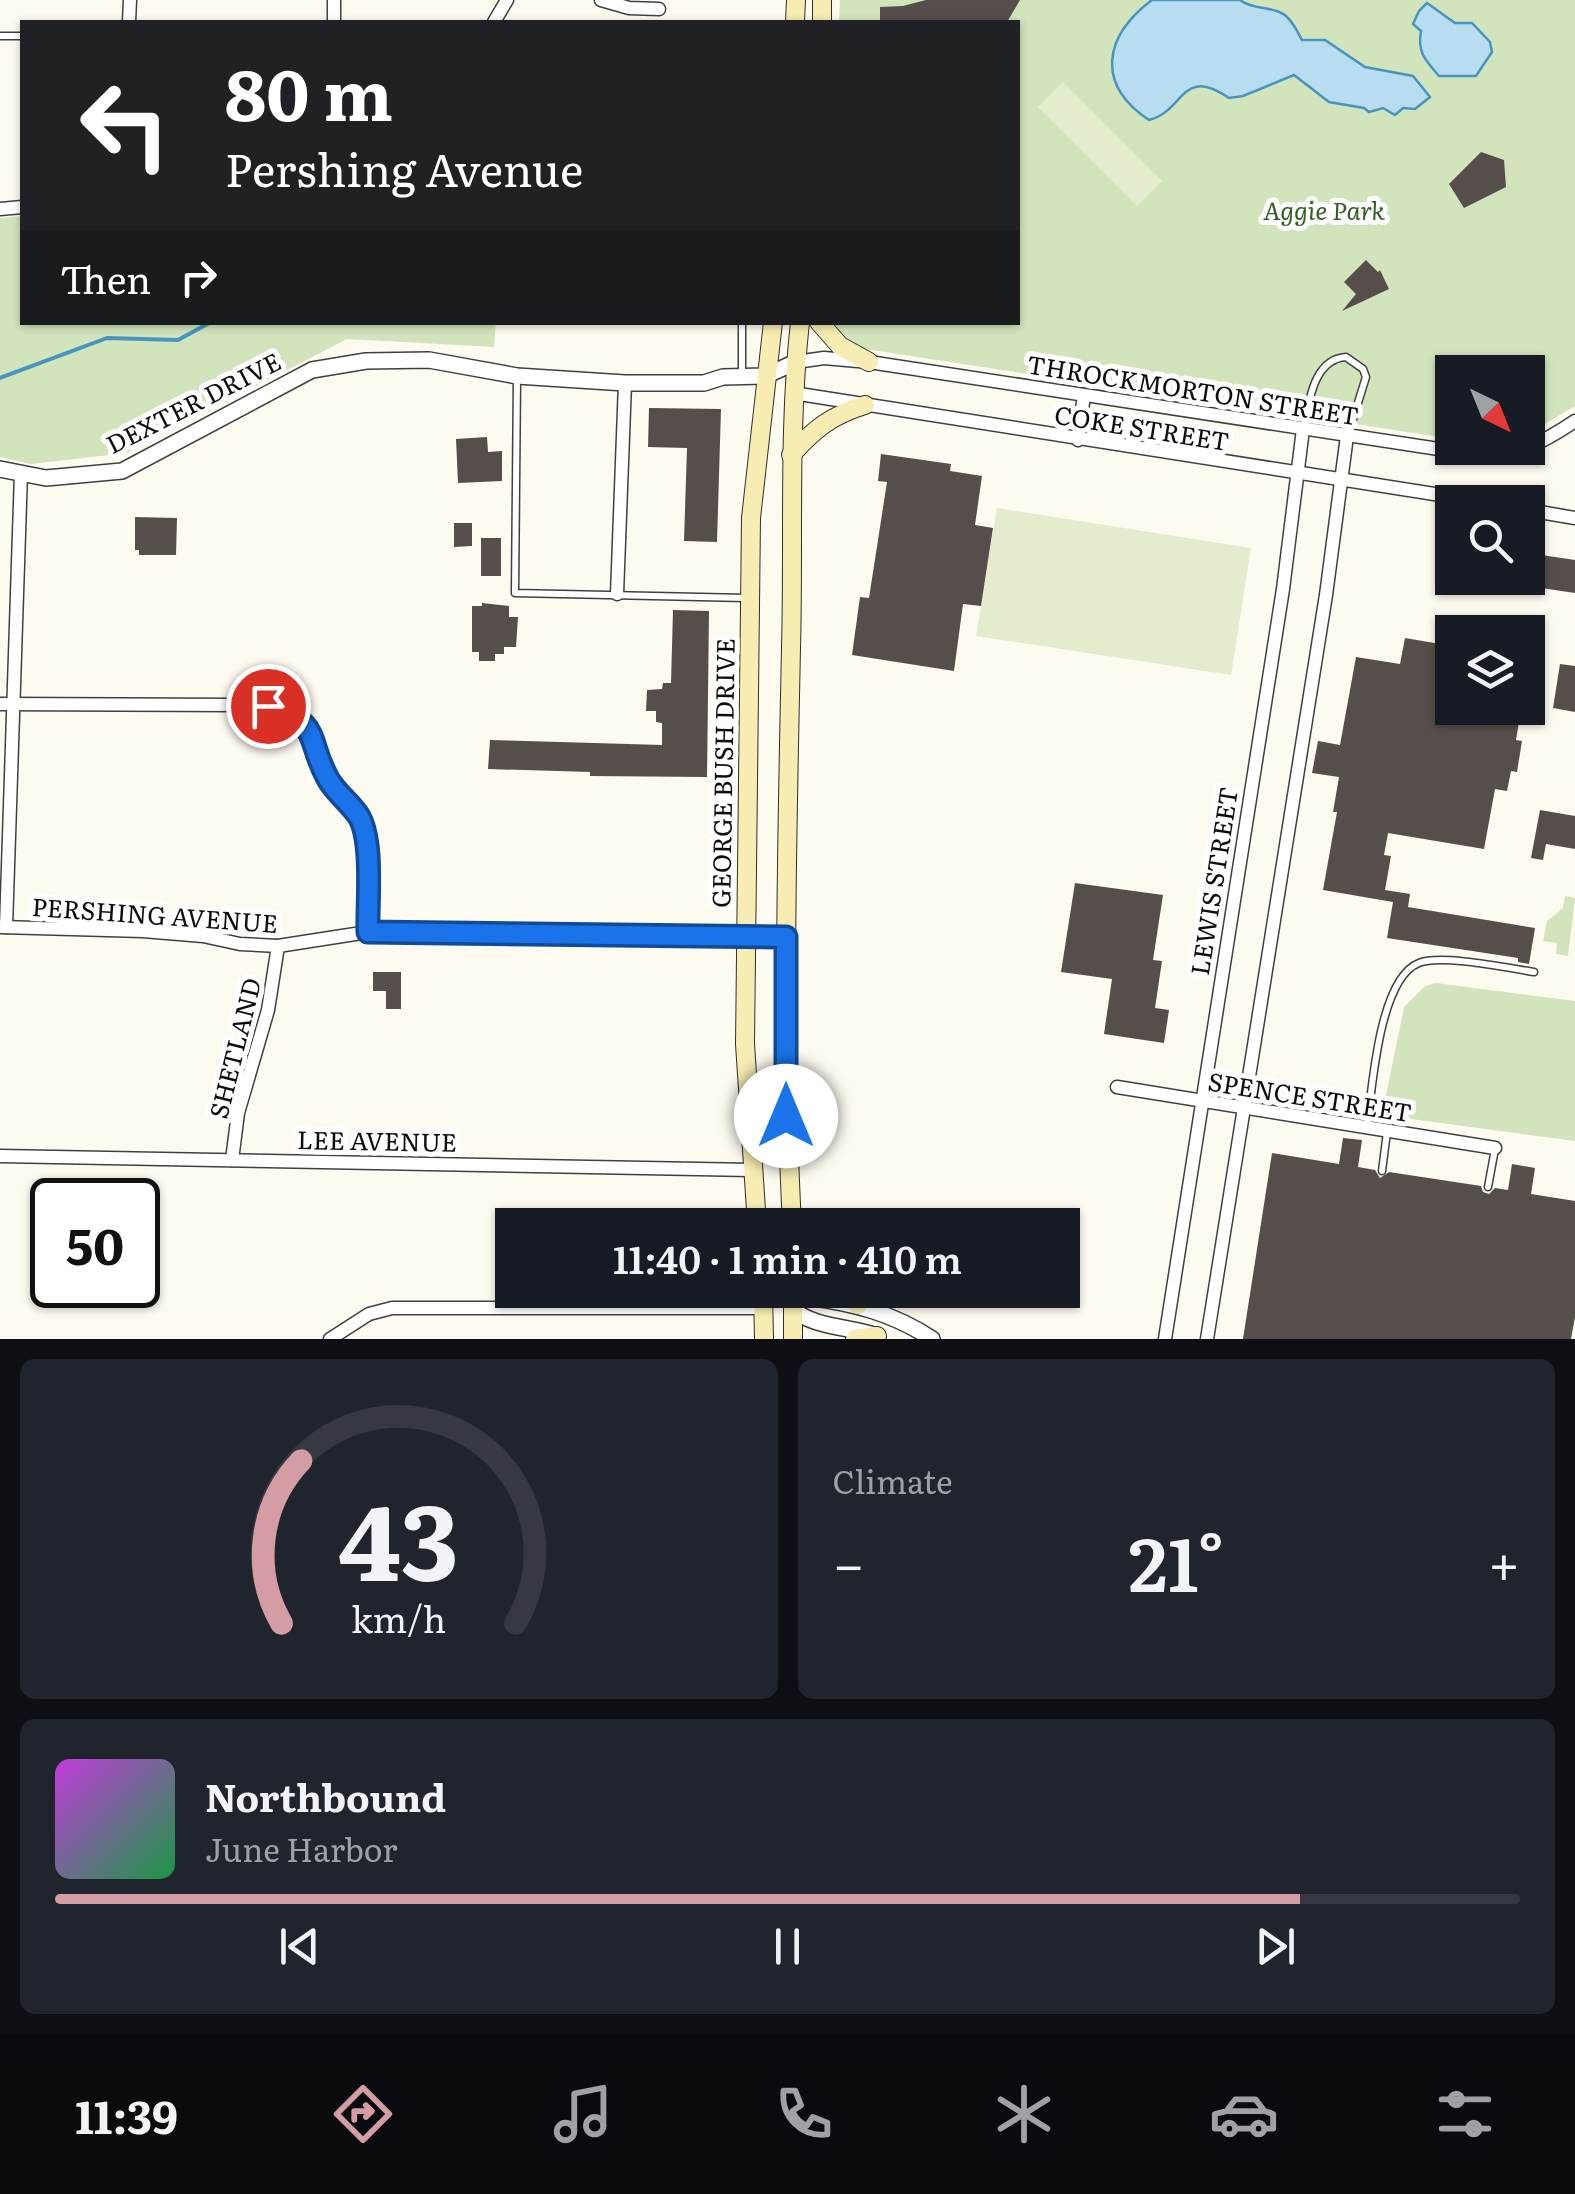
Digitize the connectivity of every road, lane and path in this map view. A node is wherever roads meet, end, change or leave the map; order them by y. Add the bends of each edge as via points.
1 (601, 0) edge
2 (659, 10) edge
3 (742, 325) edge
4 (773, 325) edge
5 (800, 325) edge
6 (821, 325) edge
7 (796, 362) junction
8 (869, 362) junction
9 (516, 376) junction
10 (766, 376) junction
11 (742, 377) junction
12 (625, 382) junction
13 (793, 393) junction
14 (1084, 395) junction
15 (865, 405) junction
16 (1575, 421) edge
17 (1303, 429) junction
18 (1348, 436) junction
19 (1078, 440) junction
20 (791, 455) junction
21 (0, 469) edge
22 (21, 473) junction
23 (1296, 474) junction
24 (1341, 479) junction
25 (1435, 494) edge
26 (1545, 513) edge
27 (1575, 518) edge
28 (617, 594) junction
29 (750, 598) junction
30 (6, 704) edge
31 (3, 927) edge
32 (368, 932) junction
33 (745, 936) junction
34 (786, 937) junction
35 (278, 946) junction
36 (1534, 972) dead end
37 (1117, 1087) dead end
38 (1201, 1101) junction
39 (1244, 1108) junction
40 (1367, 1128) junction
41 (1387, 1131) junction
42 (1495, 1148) joint
43 (0, 1156) edge
44 (232, 1160) junction
45 (752, 1170) junction
46 (1382, 1170) dead end
47 (1488, 1187) dead end
48 (755, 1208) edge
49 (793, 1208) edge
50 (495, 1306) edge
51 (764, 1308) edge
52 (787, 1308) edge
53 (794, 1308) edge
54 (867, 1308) edge
55 (792, 1310) junction
56 (881, 1338) edge
57 (330, 1339) edge
58 (764, 1339) edge
59 (793, 1339) edge
60 (855, 1339) edge
61 (932, 1339) edge
62 (1165, 1339) edge
63 (1207, 1339) edge

1 - 2 street
3 - 11 lane
4 - 10 main road, GEORGE BUSH DRIVE
5 - 7 main road
6 - 8 main road
7 - 8 street, THROCKMORTON STREET
7 - 10 street
7 - 13 main road
8 - 14 street, THROCKMORTON STREET
9 - 12 street, DEXTER DRIVE
9 - 22 street, DEXTER DRIVE via 429,360 312,370 122,471 46,478
9 - 28 lane via 515,593
10 - 11 street, DEXTER DRIVE
10 - 13 street
10 - 29 main road, GEORGE BUSH DRIVE
11 - 12 street, DEXTER DRIVE
12 - 28 street
13 - 15 street, COKE STREET
13 - 20 main road
14 - 17 street, THROCKMORTON STREET
14 - 19 street
15 - 19 street, COKE STREET
15 - 20 main road via 815,428
16 - 18 street, THROCKMORTON STREET via 1534,446 1496,456
17 - 18 street, THROCKMORTON STREET
17 - 18 lane via 1318,375 1328,362 1346,357 1366,377
17 - 23 street, LEWIS STREET
18 - 24 street
19 - 23 street, COKE STREET
20 - 34 main road
21 - 22 street, DEXTER DRIVE
22 - 30 street
23 - 24 street, COKE STREET
23 - 38 street, LEWIS STREET
24 - 25 street, COKE STREET
24 - 39 street
26 - 27 street
28 - 29 lane
29 - 33 main road, GEORGE BUSH DRIVE
30 - 31 street
30 - 32 street via 268,706 294,714 307,725 336,790 360,818
31 - 35 street, PERSHING AVENUE via 143,931
32 - 33 street, PERSHING AVENUE
32 - 35 street, PERSHING AVENUE
33 - 34 street, PERSHING AVENUE
33 - 45 main road, GEORGE BUSH DRIVE
34 - 49 main road
35 - 44 street, SHETLAND
36 - 40 lane via 1419,962 1406,973 1385,1008
37 - 38 street, SPENCE STREET
38 - 39 street, SPENCE STREET
38 - 62 street, LEWIS STREET
39 - 40 street, SPENCE STREET
39 - 63 street
40 - 41 street, SPENCE STREET
41 - 42 street, SPENCE STREET
41 - 46 lane
42 - 47 lane
43 - 44 street, LEE AVENUE
44 - 45 street, LEE AVENUE
45 - 48 main road, GEORGE BUSH DRIVE
50 - 57 street via 392,1308 368,1314
51 - 58 main road
52 - 55 street
53 - 55 street
54 - 61 street
55 - 56 street via 807,1321
55 - 59 main road
56 - 60 main road

